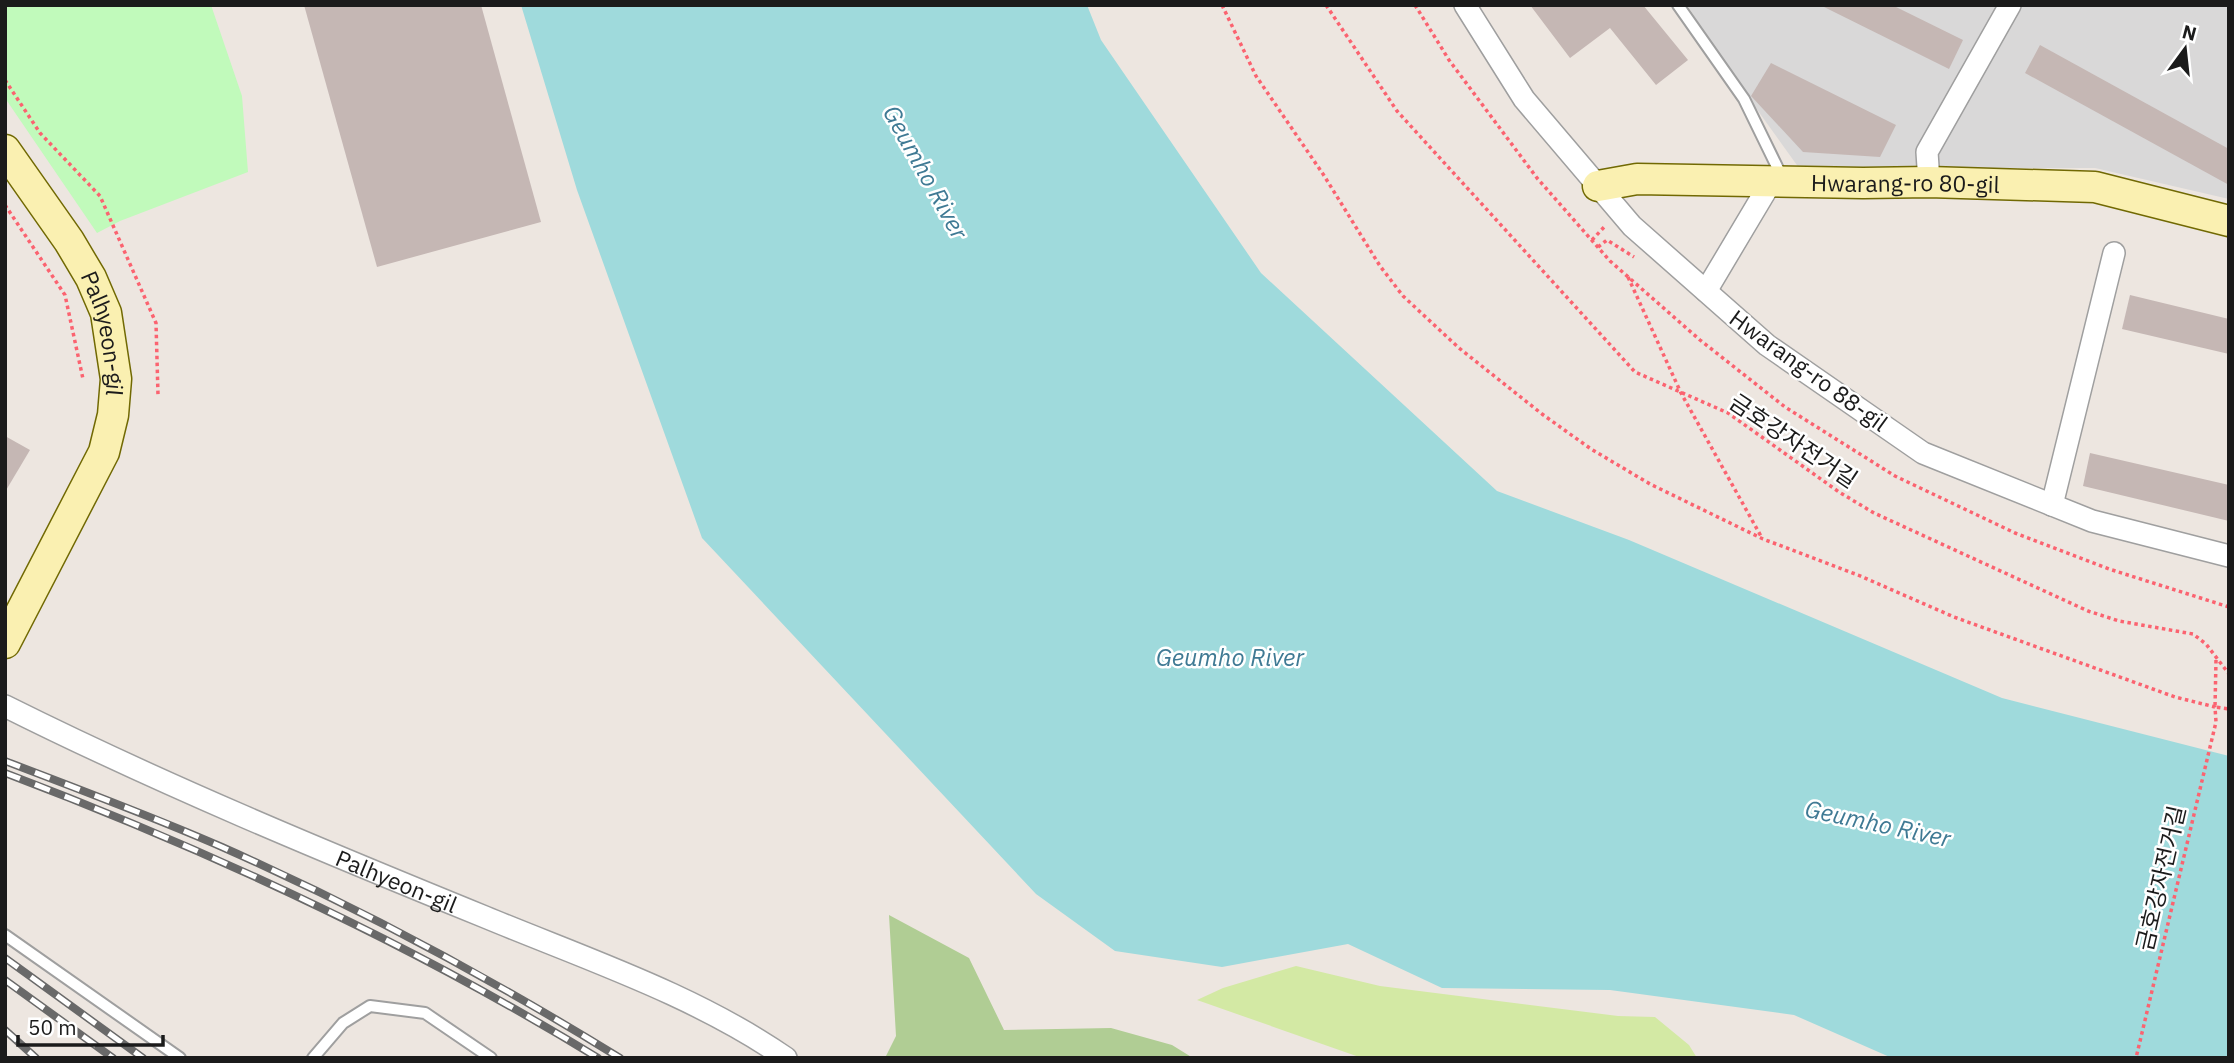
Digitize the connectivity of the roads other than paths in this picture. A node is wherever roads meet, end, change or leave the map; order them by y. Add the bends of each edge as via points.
1 (1465, 5) edge
2 (1678, 5) edge
3 (2010, 5) edge
4 (5, 150) edge
5 (1777, 182) junction
6 (1929, 182) junction
7 (1598, 186) junction
8 (2229, 221) edge
9 (2114, 253) dead end
10 (1706, 291) junction
11 (2052, 505) junction
12 (2229, 556) edge
13 (5, 643) edge
14 (5, 706) edge
15 (5, 935) edge
16 (180, 1058) edge
17 (313, 1058) edge
18 (491, 1058) edge
19 (786, 1058) edge

1 - 7 street, Hwarang-ro 88-gil via 1524,99
2 - 5 lane, Hwarang-ro 80-gil via 1744,99
3 - 6 street via 1927,152
4 - 13 street, Palhyeon-gil via 91,278 106,313 116,379 104,452
5 - 6 street, Hwarang-ro 80-gil
5 - 7 street via 1637,179
5 - 10 street
6 - 8 street, Hwarang-ro 80-gil via 2095,187
7 - 10 street, Hwarang-ro 88-gil via 1632,226
9 - 11 street
10 - 11 street, Hwarang-ro 88-gil via 1767,345 1923,453
11 - 12 street, Hwarang-ro 88-gil via 2092,521
14 - 19 street, Palhyeon-gil via 379,874 679,998 733,1024
15 - 16 lane
17 - 18 lane via 343,1023 370,1006 425,1013

